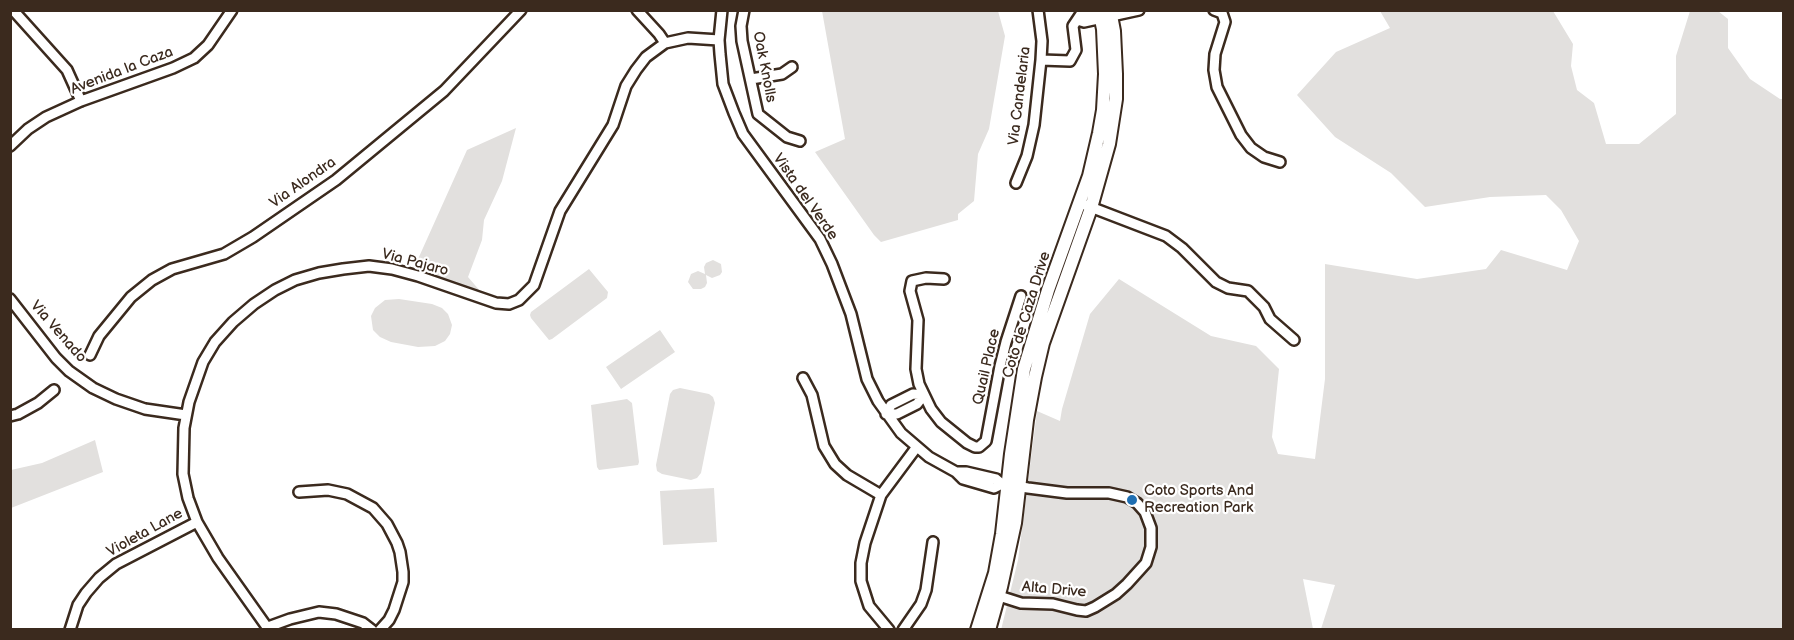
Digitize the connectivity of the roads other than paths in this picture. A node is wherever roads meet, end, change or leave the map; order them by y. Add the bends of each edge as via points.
1 (232, 10) edge
2 (521, 10) edge
3 (637, 10) edge
4 (722, 10) edge
5 (744, 10) edge
6 (1038, 10) edge
7 (1139, 10) edge
8 (1214, 10) edge
9 (12, 13) edge
10 (1104, 13) edge
11 (719, 40) junction
12 (665, 43) junction
13 (1041, 60) junction
14 (792, 67) dead end
15 (751, 79) junction
16 (81, 101) junction
17 (800, 141) dead end
18 (10, 146) edge
19 (1281, 162) dead end
20 (1017, 183) dead end
21 (1085, 206) junction
22 (944, 279) dead end
23 (1022, 297) dead end
24 (10, 299) edge
25 (1294, 340) dead end
26 (90, 355) dead end
27 (803, 378) dead end
28 (54, 390) dead end
29 (924, 395) junction
30 (886, 414) junction
31 (186, 415) junction
32 (10, 416) edge
33 (916, 448) junction
34 (1010, 486) junction
35 (299, 492) dead end
36 (881, 495) junction
37 (197, 522) junction
38 (933, 542) dead end
39 (1151, 547) joint
40 (999, 596) junction
41 (269, 628) edge
42 (70, 630) edge
43 (372, 630) edge
44 (380, 630) edge
45 (889, 630) edge
46 (903, 630) edge
47 (977, 630) edge
48 (989, 630) edge

1 - 16 street, Avenida la Caza via 194,58
2 - 26 street, Via Alondra via 444,91 336,180 224,254 172,269 130,297 99,336
3 - 12 street
4 - 11 street, Vista del Verde
5 - 15 street, Oak Knolls via 742,41
6 - 13 street, Via Candelaria
7 - 10 street
8 - 19 street via 1222,13 1225,22 1215,54 1215,84 1251,148
9 - 16 street via 67,70
10 - 13 street via 1081,14 1073,26 1076,50 1070,61
10 - 21 main road, Coto de Caza Drive via 1116,52 1116,99 1109,144
11 - 12 street via 688,38
11 - 30 street, Vista del Verde via 723,84 743,134 819,239 832,264 867,379
12 - 31 street, Via Pajaro via 646,57 626,86 613,125 560,211 534,285 519,300 496,303 418,276 369,266 295,280 254,304 215,342 203,362
13 - 20 street, Via Candelaria via 1034,125
14 - 15 street via 782,74
15 - 17 street, Oak Knolls via 758,114 787,137
16 - 18 street, Avenida la Caza via 28,129
21 - 25 street via 1166,236 1216,282 1248,291 1270,319
21 - 34 main road, Coto de Caza Drive via 1043,343
22 - 29 street via 912,281 910,291 918,320 916,369
23 - 29 street, Quail Place via 999,366 983,444 979,447 967,443 948,428
24 - 31 street, Via Venado via 56,358 93,388 145,409
27 - 36 street via 812,396 824,446 835,464
28 - 32 street via 38,404
29 - 30 street via 913,394 891,405
30 - 33 street, Vista del Verde
31 - 37 street, Via Pajaro via 183,474
33 - 34 street, Vista del Verde via 956,472 996,479
33 - 36 street
34 - 39 street, Vista del Verde via 1127,497 1145,512 1151,528
34 - 40 main road, Coto de Caza Drive via 1015,523
34 - 47 main road, Coto de Caza Drive via 996,567
35 - 44 street via 328,490 356,498 373,508 393,534 402,562 403,582 398,602
36 - 45 street via 865,543 861,581 869,606
37 - 41 street, Via Pajaro
37 - 42 street, Violeta Lane via 107,571 78,605
38 - 46 street via 926,590
39 - 40 street, Alta Drive via 1146,563 1128,584 1086,611 1021,603
40 - 48 main road, Coto de Caza Drive
41 - 43 street via 319,612 344,616

